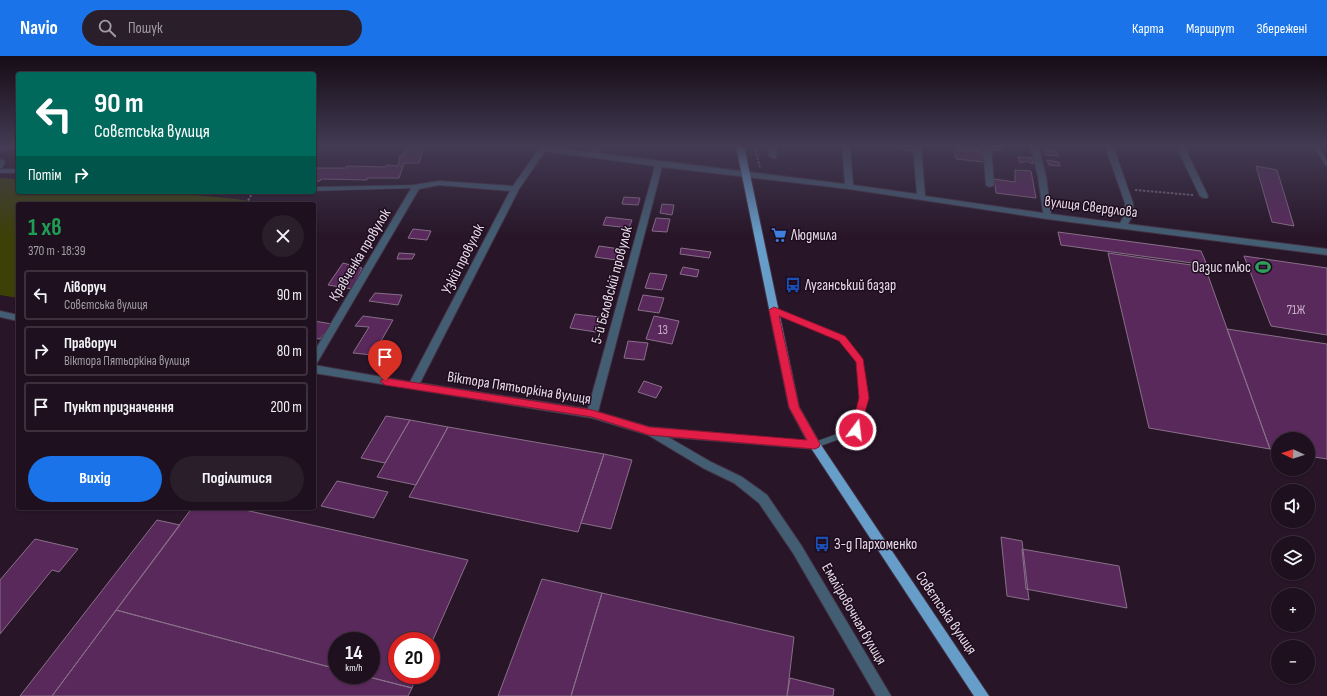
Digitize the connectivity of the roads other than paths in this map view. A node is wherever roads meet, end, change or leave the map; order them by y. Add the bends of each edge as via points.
1 (745, 175) edge
2 (524, 176) edge
3 (656, 176) edge
4 (753, 176) edge
5 (848, 176) edge
6 (919, 176) edge
7 (989, 176) edge
8 (1042, 176) edge
9 (1119, 176) edge
10 (1194, 176) edge
11 (990, 185) dead end
12 (416, 187) junction
13 (849, 188) junction
14 (515, 189) junction
15 (316, 190) edge
16 (1204, 196) road end
17 (921, 198) junction
18 (1047, 216) junction
19 (1123, 225) junction
20 (1327, 252) edge
21 (774, 310) junction
22 (0, 314) edge
23 (16, 318) edge
24 (316, 357) edge
25 (316, 369) edge
26 (413, 386) junction
27 (592, 414) junction
28 (649, 431) junction
29 (815, 444) junction
30 (884, 696) edge
31 (982, 696) edge

1 - 21 main road, Совєтська вулиця
2 - 14 street, Узкій провулок
3 - 27 street, 5-й Бєловскій провулок
4 - 13 street, вулиця Свердлова
5 - 13 street
6 - 17 street
7 - 11 street
8 - 18 street
9 - 19 street via 1129,203 1129,214
10 - 16 street
12 - 14 street via 439,183
12 - 15 lane
12 - 24 street, Кравченка провулок
13 - 17 street, вулиця Свердлова
14 - 26 street, Узкій провулок
17 - 18 street, вулиця Свердлова
18 - 19 street, вулиця Свердлова
19 - 20 street, вулиця Свердлова
21 - 29 main road, Совєтська вулиця via 794,407
21 - 29 lane via 842,338 860,361 864,398 856,430
22 - 23 street
25 - 26 street, Віктора Пятьоркіна вулиця
26 - 27 street, Віктора Пятьоркіна вулиця
27 - 28 street, Віктора Пятьоркіна вулиця
28 - 29 street, Віктора Пятьоркіна вулиця
28 - 30 street, Емаліровочная вулиця via 738,480 763,499 797,549
29 - 31 main road, Совєтська вулиця

